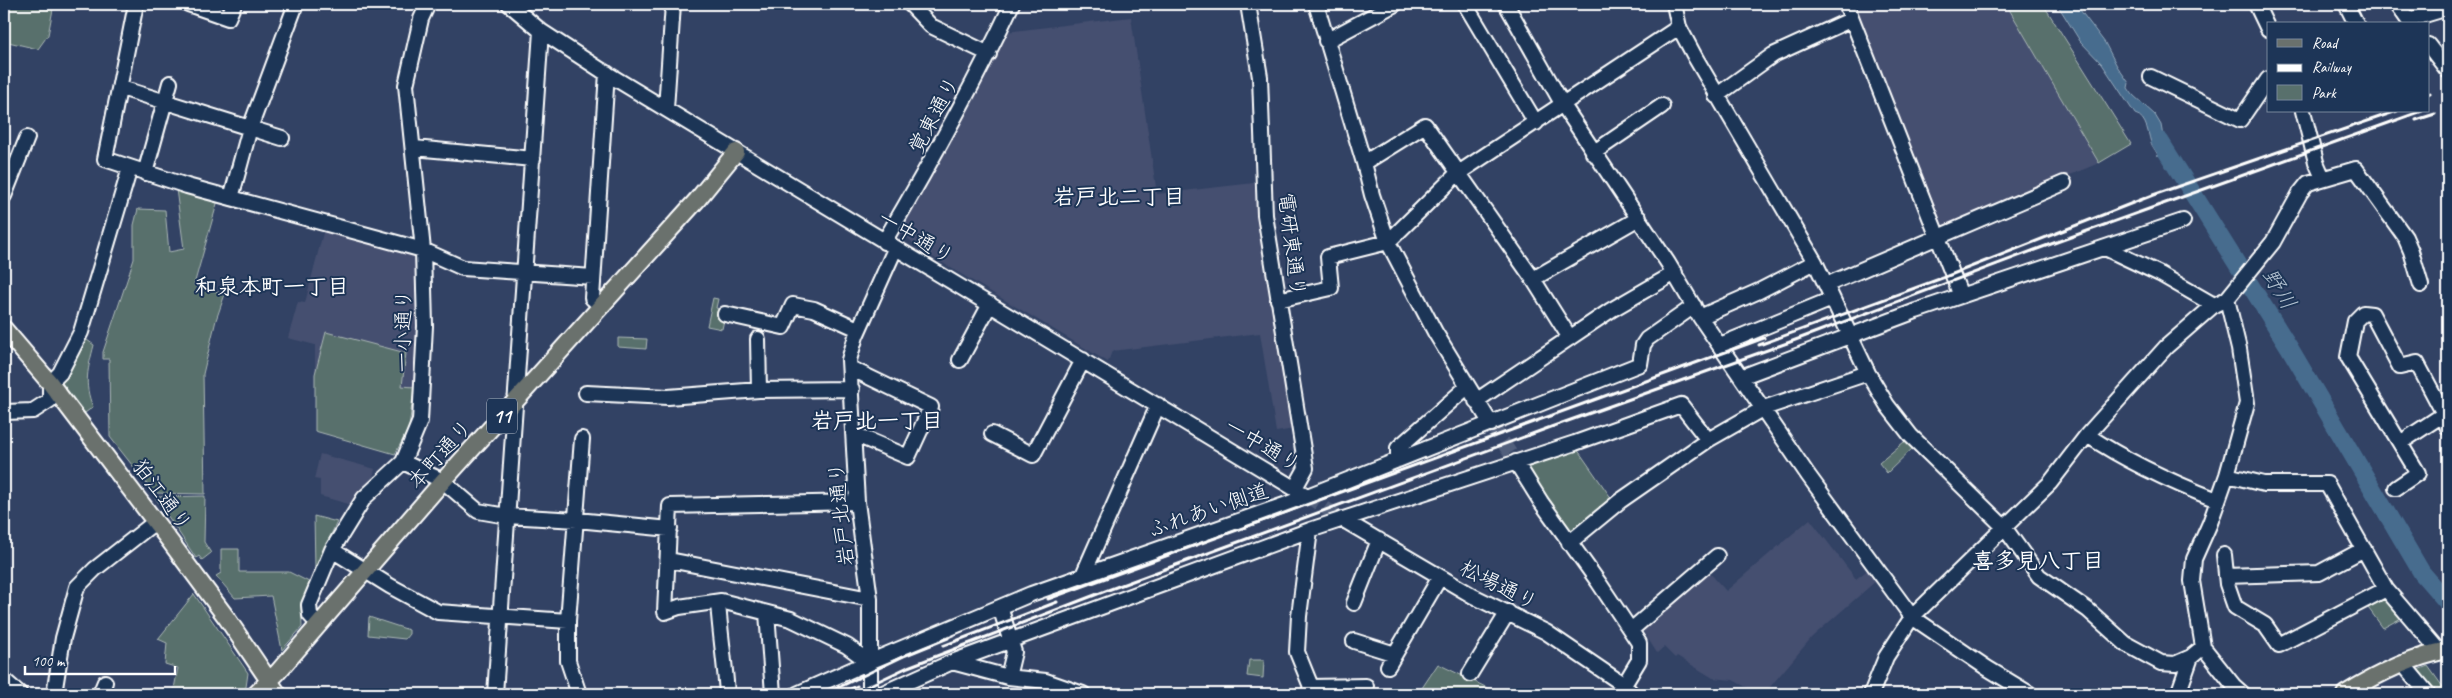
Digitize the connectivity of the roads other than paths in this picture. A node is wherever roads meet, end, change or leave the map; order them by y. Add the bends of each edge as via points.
1 (135, 4) edge
2 (188, 4) edge
3 (234, 4) edge
4 (296, 4) edge
5 (428, 4) edge
6 (509, 4) edge
7 (673, 4) edge
8 (910, 4) edge
9 (1012, 4) edge
10 (1248, 4) edge
11 (1316, 4) edge
12 (1395, 4) edge
13 (1465, 4) edge
14 (1506, 4) edge
15 (1674, 4) edge
16 (1846, 4) edge
17 (2256, 4) edge
18 (2346, 4) edge
19 (2397, 4) edge
20 (2448, 8) edge
21 (1850, 20) junction
22 (2355, 22) edge
23 (2410, 22) edge
24 (1679, 27) junction
25 (2267, 27) edge
26 (541, 31) junction
27 (1326, 41) junction
28 (2430, 48) edge
29 (989, 54) junction
30 (2448, 71) edge
31 (607, 74) junction
32 (2150, 77) dead end
33 (2267, 80) edge
34 (170, 83) dead end
35 (120, 88) junction
36 (1716, 96) junction
37 (164, 102) junction
38 (1563, 105) junction
39 (1662, 106) dead end
40 (666, 109) junction
41 (2303, 112) edge
42 (1536, 123) junction
43 (250, 128) junction
44 (27, 138) dead end
45 (282, 138) dead end
46 (414, 148) junction
47 (736, 152) junction
48 (1593, 153) junction
49 (533, 159) junction
50 (1364, 163) junction
51 (130, 168) junction
52 (145, 173) junction
53 (1457, 174) junction
54 (2323, 178) junction
55 (2064, 183) dead end
56 (4, 196) edge
57 (231, 198) junction
58 (1639, 218) junction
59 (2183, 221) dead end
60 (1937, 237) junction
61 (1388, 242) junction
62 (890, 245) junction
63 (2105, 248) junction
64 (423, 250) junction
65 (1815, 262) junction
66 (524, 273) junction
67 (1675, 273) junction
68 (593, 277) junction
69 (1533, 280) junction
70 (1826, 285) junction
71 (2421, 285) dead end
72 (1961, 296) junction
73 (2228, 297) junction
74 (1832, 299) junction
75 (1278, 300) junction
76 (990, 304) junction
77 (2214, 305) junction
78 (601, 306) junction
79 (1697, 312) junction
80 (725, 314) dead end
81 (4, 329) edge
82 (758, 329) junction
83 (858, 330) junction
84 (1850, 336) junction
85 (1570, 338) junction
86 (1720, 345) junction
87 (960, 360) dead end
88 (1083, 360) junction
89 (850, 368) junction
90 (1868, 374) junction
91 (1741, 377) junction
92 (50, 383) junction
93 (1467, 387) junction
94 (852, 389) junction
95 (759, 390) junction
96 (586, 392) dead end
97 (517, 400) junction
98 (1476, 401) junction
99 (1158, 405) junction
100 (1764, 408) junction
101 (4, 412) edge
102 (2444, 414) junction
103 (1491, 424) junction
104 (2448, 428) edge
105 (854, 434) junction
106 (992, 434) dead end
107 (2087, 435) junction
108 (582, 439) dead end
109 (1708, 440) junction
110 (2400, 442) junction
111 (1398, 460) junction
112 (403, 462) junction
113 (1516, 462) junction
114 (2227, 475) junction
115 (443, 481) junction
116 (1295, 488) junction
117 (2396, 488) dead end
118 (1307, 496) junction
119 (2217, 500) junction
120 (857, 502) junction
121 (507, 516) junction
122 (1342, 519) junction
123 (577, 520) junction
124 (154, 522) junction
125 (2004, 527) junction
126 (670, 529) junction
127 (1310, 530) junction
128 (1379, 540) junction
129 (1569, 543) junction
130 (2364, 549) junction
131 (332, 550) junction
132 (2224, 555) dead end
133 (1717, 556) dead end
134 (669, 560) junction
135 (366, 571) junction
136 (1083, 574) junction
137 (2226, 576) junction
138 (1440, 577) junction
139 (2386, 589) junction
140 (870, 599) junction
141 (718, 602) junction
142 (1354, 603) dead end
143 (1000, 607) junction
144 (1508, 612) junction
145 (767, 613) junction
146 (500, 616) junction
147 (1912, 617) junction
148 (568, 622) junction
149 (319, 625) junction
150 (1631, 630) junction
151 (1010, 641) junction
152 (1354, 641) dead end
153 (2203, 647) junction
154 (2444, 650) edge
155 (2191, 657) junction
156 (869, 662) junction
157 (952, 662) junction
158 (2403, 664) junction
159 (1470, 674) dead end
160 (1008, 677) junction
161 (4, 680) edge
162 (1366, 686) dead end
163 (274, 687) edge
164 (1628, 690) edge
165 (1312, 691) edge
166 (20, 694) edge
167 (54, 694) edge
168 (256, 694) edge
169 (495, 694) edge
170 (579, 694) edge
171 (727, 694) edge
172 (773, 694) edge
173 (798, 694) edge
174 (870, 694) edge
175 (881, 694) edge
176 (1083, 694) edge
177 (1871, 694) edge
178 (2030, 694) edge
179 (2178, 694) edge
180 (2243, 694) edge
181 (2345, 694) edge
182 (2428, 694) edge

1 - 35 street
2 - 3 street via 228,18
4 - 43 street
5 - 46 street, 一小通り via 421,19 406,85
6 - 26 street, 一中通り
7 - 40 street
8 - 29 street via 931,26
9 - 29 street, 覚東通り
10 - 75 street, 電研東通り via 1260,77 1265,215
11 - 27 street
12 - 27 street
13 - 42 street
14 - 38 street
15 - 24 street
16 - 21 street
17 - 25 street
18 - 22 street
19 - 23 street
20 - 23 street
21 - 36 street via 1772,55
21 - 60 street
24 - 36 street
24 - 38 street
26 - 31 street, 一中通り
26 - 49 street
27 - 50 street
28 - 30 street
29 - 62 street, 覚東通り
31 - 40 street, 一中通り
31 - 68 street
32 - 33 street via 2240,120
34 - 37 street
35 - 37 street
35 - 51 street via 106,159
36 - 65 street
37 - 43 street
37 - 52 street
38 - 42 street
38 - 48 street
39 - 48 street
40 - 47 street, 一中通り
41 - 54 street
42 - 53 street
43 - 45 street
43 - 57 street
44 - 56 street
46 - 49 street
46 - 64 street, 一小通り
47 - 62 street, 一中通り
47 - 78 main road, 本町通り / 11 via 698,200
48 - 58 street
49 - 66 street
50 - 53 street via 1425,125
50 - 61 street
51 - 52 street
51 - 92 street via 80,332 60,373
52 - 57 street
53 - 61 street
53 - 69 street
54 - 71 street via 2356,169 2405,237
54 - 73 street via 2308,183 2300,193 2273,242
55 - 60 street
57 - 64 street
58 - 67 street
58 - 69 street
59 - 63 street
60 - 70 street
60 - 72 street
61 - 75 street via 1328,257 1331,288
61 - 93 street
62 - 76 street, 一中通り
62 - 83 street, 岩戸北通り
63 - 72 street
63 - 77 street
64 - 66 street via 463,268
64 - 112 street, 一小通り via 425,326 420,421
65 - 70 street
65 - 79 street via 1759,292
66 - 68 street
66 - 97 street
67 - 79 street
67 - 85 street
68 - 78 street via 592,298
69 - 85 street
70 - 74 street
72 - 84 street
73 - 77 street
73 - 114 street via 2247,403
74 - 84 street
74 - 86 street
75 - 116 street, 電研東通り via 1306,468
76 - 87 street
76 - 88 street, 一中通り
77 - 107 street via 2166,347
78 - 97 main road, 本町通り / 11
79 - 86 street
79 - 103 street, ふれあい側道 via 1647,339 1640,364
80 - 82 street
81 - 92 main road, 狛江通り
82 - 83 street via 783,327 793,304 814,309
82 - 95 street
83 - 89 street, 岩戸北通り via 849,360
84 - 90 street
84 - 91 street
85 - 98 street
86 - 91 street
88 - 99 street, 一中通り
88 - 106 street via 1033,455
89 - 94 street, 岩戸北通り
89 - 105 street via 931,408 908,457
90 - 100 street
90 - 125 street via 1911,436
91 - 100 street
92 - 101 street via 50,400 33,411
92 - 124 main road, 狛江通り
93 - 98 street
93 - 111 street via 1398,448
94 - 95 street
94 - 105 street, 岩戸北通り
95 - 96 street via 668,397
97 - 115 main road, 本町通り / 11
97 - 121 street
98 - 103 street
99 - 116 street, 一中通り
99 - 136 street
100 - 109 street
100 - 147 street via 1808,475
102 - 104 street
102 - 110 street
102 - 110 street via 2417,363 2400,367 2372,314 2363,313 2355,321 2348,357
103 - 111 street, ふれあい側道
105 - 120 street, 岩戸北通り
107 - 119 street via 2121,458
107 - 125 street via 2050,482
108 - 123 street
109 - 113 street via 1681,404
109 - 129 street via 1620,502
110 - 117 street via 2418,473
111 - 118 street, ふれあい側道
112 - 115 street
112 - 131 street, 一小通り via 364,498
113 - 122 street
113 - 129 street
114 - 119 street
114 - 130 street via 2264,484 2327,484
115 - 121 street via 478,511
115 - 135 main road, 本町通り / 11
116 - 118 street, 一中通り
118 - 136 street, ふれあい側道
119 - 153 street via 2194,559 2192,582
120 - 126 street via 670,506
120 - 140 street, 岩戸北通り
121 - 123 street
121 - 146 street
122 - 127 street
122 - 128 street, 松場通り
123 - 126 street
123 - 148 street
124 - 163 main road, 狛江通り via 226,616
124 - 167 street via 77,587
125 - 147 street
125 - 155 street via 2039,576 2088,610 2126,644 2161,663 2175,664
126 - 134 street
127 - 151 street
127 - 165 street via 1297,652
128 - 138 street, 松場通り
128 - 142 street
129 - 150 street
130 - 137 street via 2319,572
130 - 139 street
131 - 135 street
131 - 149 street, 一小通り via 309,605 310,615
132 - 137 street
133 - 150 street
134 - 140 street
134 - 141 street via 666,612
135 - 146 street via 438,612
135 - 149 main road, 本町通り / 11
136 - 143 street, ふれあい側道
137 - 139 street via 2235,607 2265,625 2279,645
138 - 144 street, 松場通り
138 - 152 street via 1391,660
139 - 154 street
140 - 156 street, 岩戸北通り
141 - 145 street
141 - 171 street
143 - 151 street
143 - 156 street, ふれあい側道
144 - 159 street
144 - 164 street, 松場通り via 1573,649
145 - 156 street via 791,619 847,646
145 - 172 street
146 - 148 street
146 - 169 street
147 - 177 street via 1886,657
147 - 178 street
148 - 170 street via 568,660
149 - 163 main road, 本町通り / 11
150 - 164 street via 1639,643 1639,660
151 - 157 street
151 - 160 street via 1014,652
153 - 155 street
153 - 180 street
154 - 158 main road
155 - 179 street
156 - 173 street, ふれあい側道
156 - 174 street, 岩戸北通り
157 - 160 street
157 - 175 street
158 - 181 main road
158 - 182 street
160 - 176 street via 1046,681
161 - 166 street
162 - 165 street
163 - 168 main road, 本町通り

